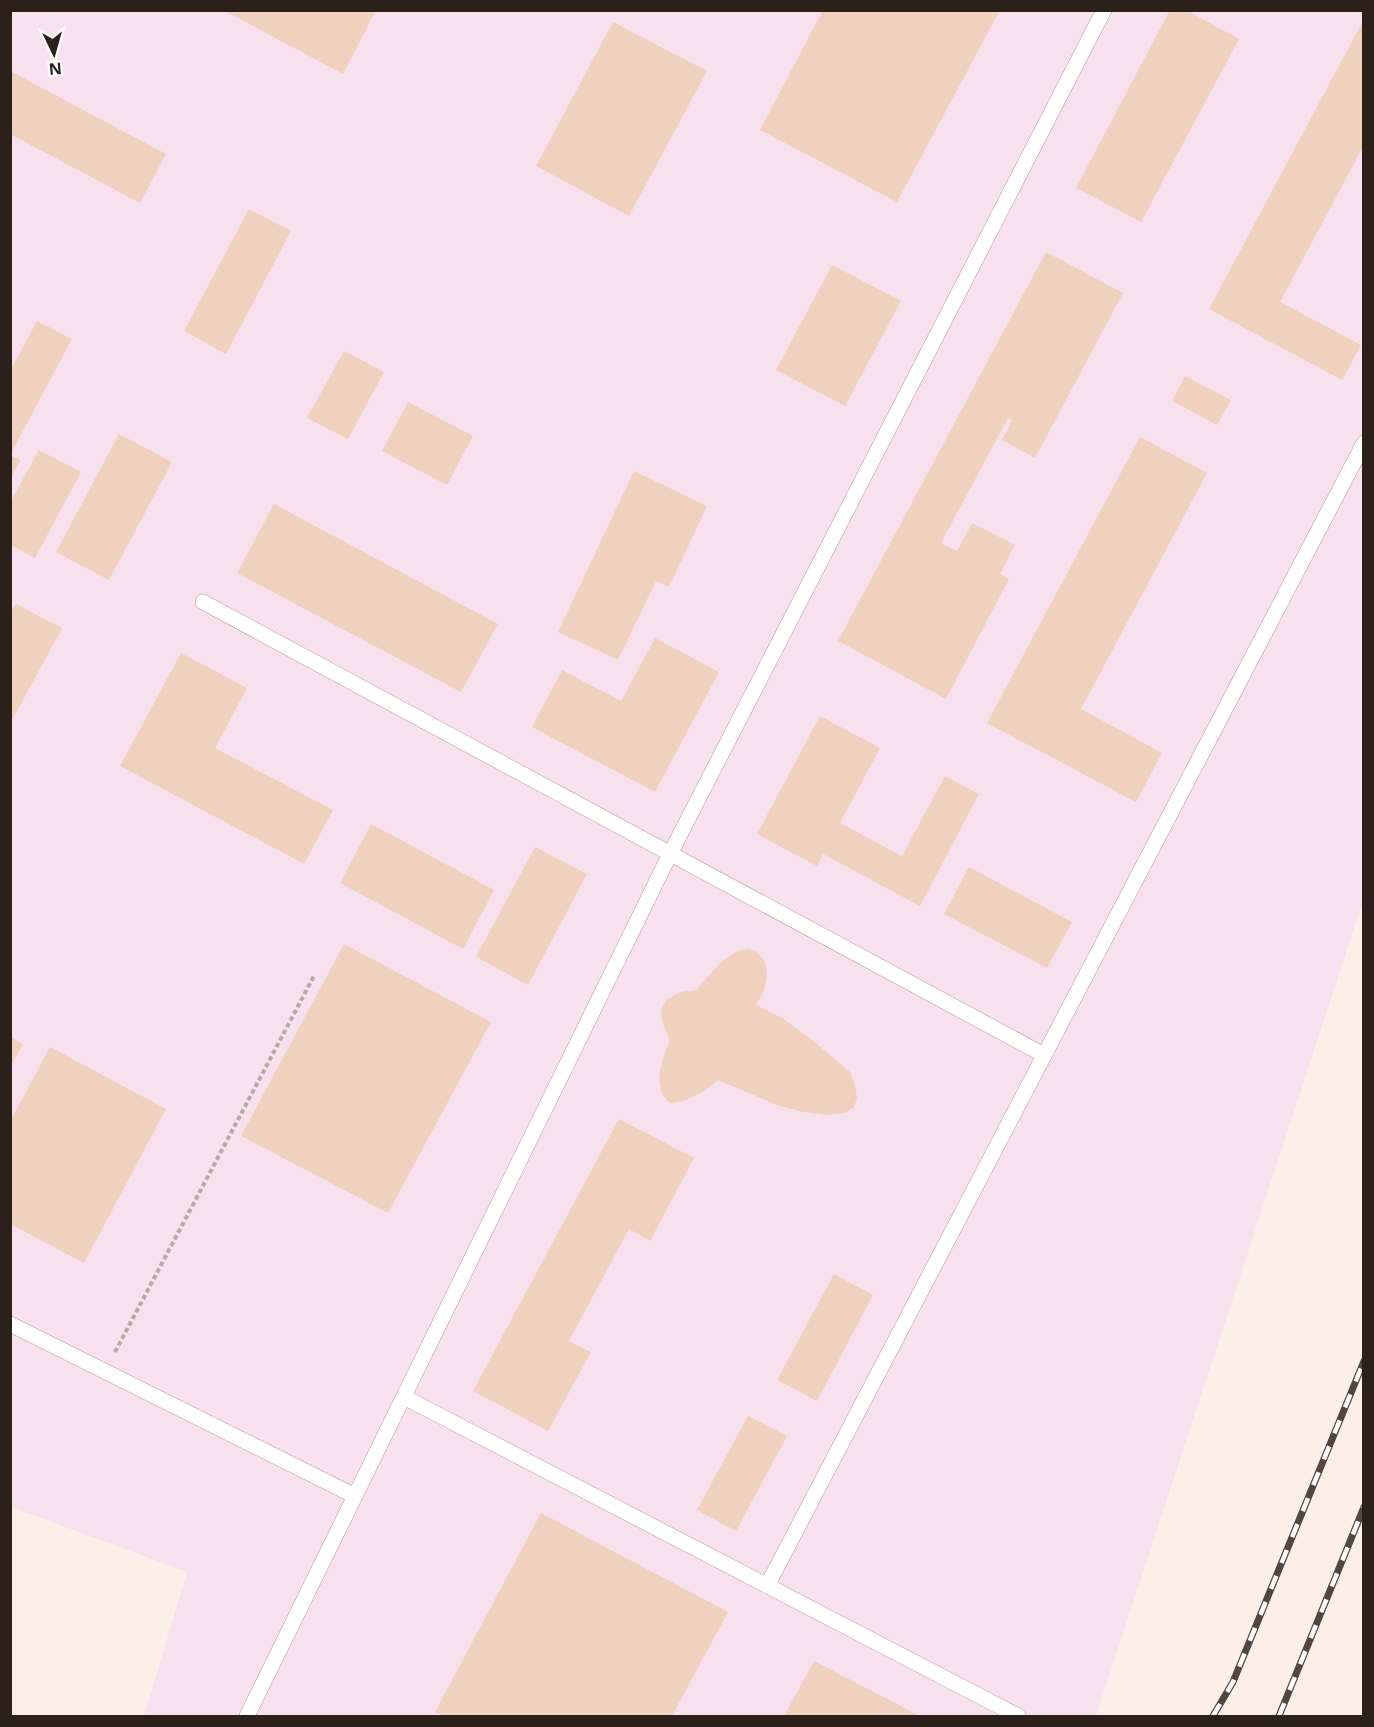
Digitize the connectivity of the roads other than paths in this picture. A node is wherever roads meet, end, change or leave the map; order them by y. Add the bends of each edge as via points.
1 (1104, 10) edge
2 (1364, 443) edge
3 (203, 602) dead end
4 (670, 854) junction
5 (1044, 1055) junction
6 (10, 1324) edge
7 (404, 1397) junction
8 (355, 1496) junction
9 (767, 1586) junction
10 (247, 1716) edge
11 (1018, 1716) edge

1 - 4 lane
2 - 5 lane
3 - 4 lane
4 - 5 lane
4 - 7 lane
5 - 9 lane
6 - 8 lane
7 - 8 lane
7 - 9 lane
8 - 10 lane
9 - 11 lane

